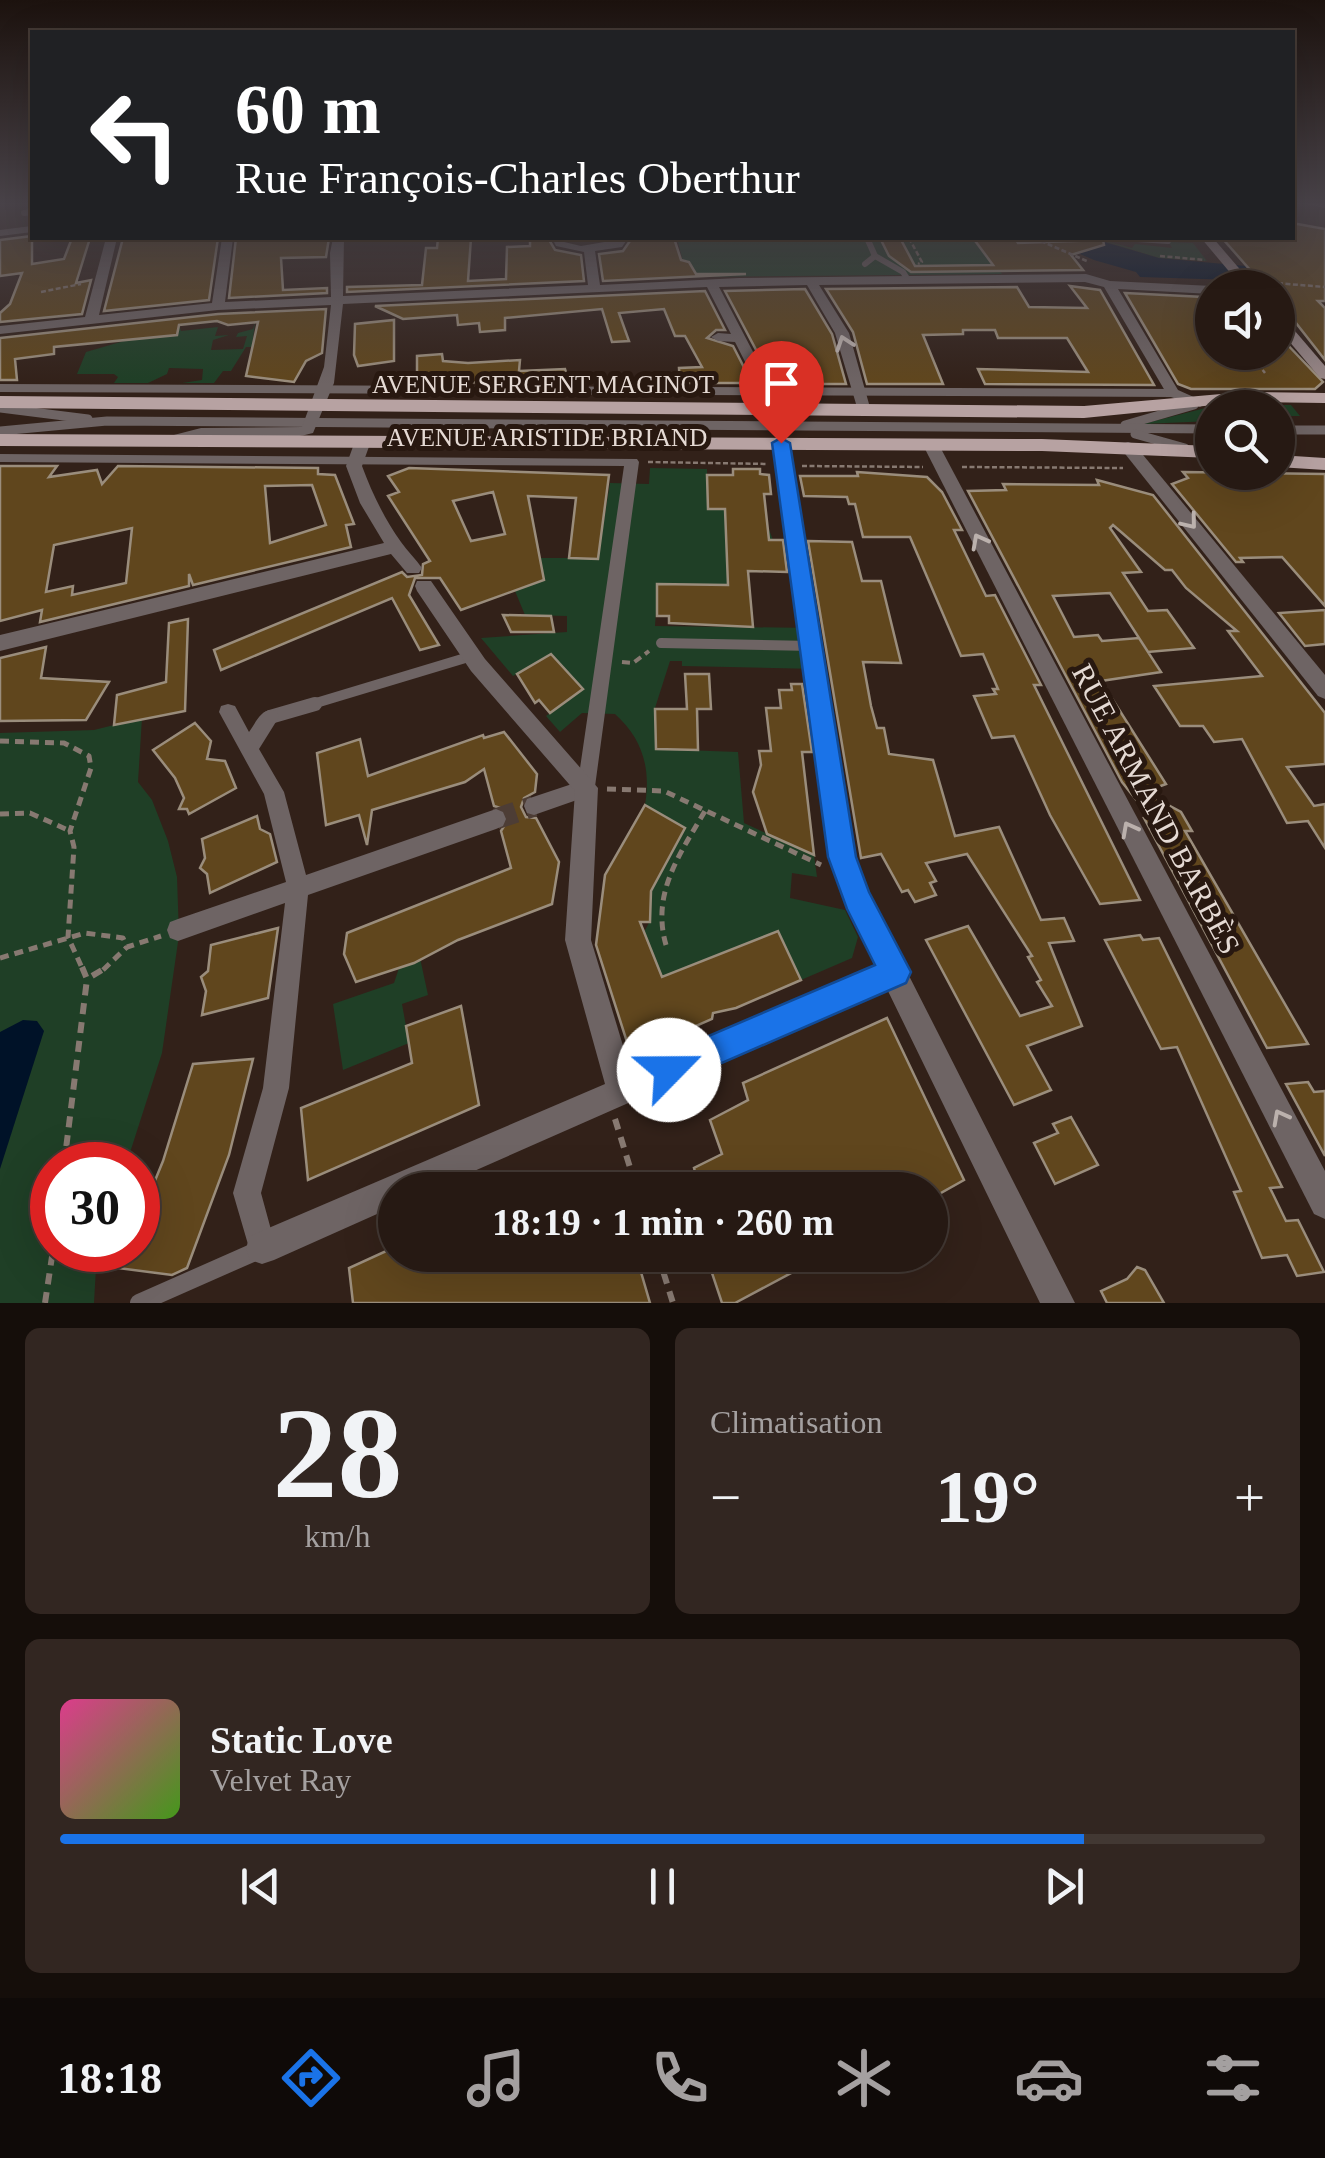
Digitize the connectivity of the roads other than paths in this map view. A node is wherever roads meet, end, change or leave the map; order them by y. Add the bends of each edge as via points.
1 (104, 263) edge
2 (224, 263) edge
3 (334, 263) edge
4 (591, 263) edge
5 (887, 263) edge
6 (907, 276) junction
7 (811, 281) junction
8 (712, 284) junction
9 (1109, 285) junction
10 (1195, 289) edge
11 (594, 290) junction
12 (337, 302) junction
13 (218, 306) junction
14 (91, 320) junction
15 (0, 330) edge
16 (718, 337) dead end
17 (740, 338) junction
18 (1295, 340) edge
19 (1325, 375) edge
20 (1173, 393) junction
21 (1295, 398) edge
22 (1325, 398) edge
23 (1, 401) edge
24 (1195, 401) edge
25 (774, 402) junction
26 (861, 402) junction
27 (1195, 403) edge
28 (1195, 404) edge
29 (320, 407) junction
30 (108, 422) junction
31 (1106, 429) junction
32 (1195, 429) edge
33 (1295, 430) edge
34 (1325, 430) edge
35 (0, 431) edge
36 (175, 439) junction
37 (0, 440) edge
38 (781, 443) junction
39 (1128, 447) junction
40 (1188, 449) junction
41 (1195, 450) edge
42 (359, 451) junction
43 (936, 456) junction
44 (0, 458) edge
45 (1295, 462) edge
46 (1325, 464) edge
47 (395, 547) junction
48 (0, 643) edge
49 (661, 643) road end
50 (814, 646) junction
51 (472, 656) junction
52 (1325, 690) edge
53 (228, 712) dead end
54 (270, 717) joint
55 (249, 748) junction
56 (588, 788) junction
57 (534, 806) tunnel mouth
58 (496, 819) tunnel mouth
59 (298, 888) junction
60 (178, 930) road end
61 (895, 972) junction
62 (614, 1092) junction
63 (1325, 1203) edge
64 (262, 1248) junction
65 (139, 1303) edge
66 (1058, 1303) edge

1 - 14 street
2 - 13 street
3 - 12 street
4 - 11 street
5 - 6 lane
6 - 7 street
6 - 9 street via 1086,278
7 - 8 street
26 -> 7 street via 842,332
8 - 11 street
8 - 17 street
9 - 10 street
9 - 20 street
11 - 12 street
12 - 13 street
12 - 29 street
13 - 14 street
14 - 15 street
16 - 17 street
17 - 25 street
18 - 19 main road
20 - 24 street
20 - 26 street, AVENUE SERGENT MAGINOT
21 - 22 main road, AVENUE SERGENT MAGINOT
23 - 29 main road, AVENUE SERGENT MAGINOT
23 - 30 lane
25 - 26 main road, AVENUE SERGENT MAGINOT
25 - 29 main road, AVENUE SERGENT MAGINOT
26 - 27 main road, AVENUE SERGENT MAGINOT via 1084,412
28 - 31 lane
29 - 30 lane
29 - 31 lane
29 - 36 street, AVENUE ARISTIDE BRIAND via 308,430 294,434
30 - 35 lane
31 - 32 lane
31 - 40 lane
33 - 34 lane
36 - 37 main road, AVENUE ARISTIDE BRIAND
36 - 42 main road, AVENUE ARISTIDE BRIAND
38 - 42 main road, AVENUE ARISTIDE BRIAND
38 - 43 main road, AVENUE ARISTIDE BRIAND
38 - 50 street
39 - 40 main road, AVENUE ARISTIDE BRIAND
39 - 43 main road, AVENUE ARISTIDE BRIAND
39 -> 52 street
40 - 41 main road, AVENUE ARISTIDE BRIAND
42 - 44 street, AVENUE ARISTIDE BRIAND
42 - 47 street via 368,503
42 - 56 street, AVENUE ARISTIDE BRIAND via 632,462
63 -> 43 street, RUE ARMAND BARBÈS
45 - 46 main road
47 - 48 street
47 - 51 street
49 - 50 lane
50 - 61 street via 842,857
51 - 54 lane
51 - 56 street
53 - 55 street
54 - 55 street
55 - 59 street via 274,792
56 - 57 street
56 - 62 street via 578,940
58 - 59 street
59 - 60 street
59 - 64 street via 276,1088 246,1193
61 - 62 street
61 - 66 street
62 - 64 street
64 - 65 lane

